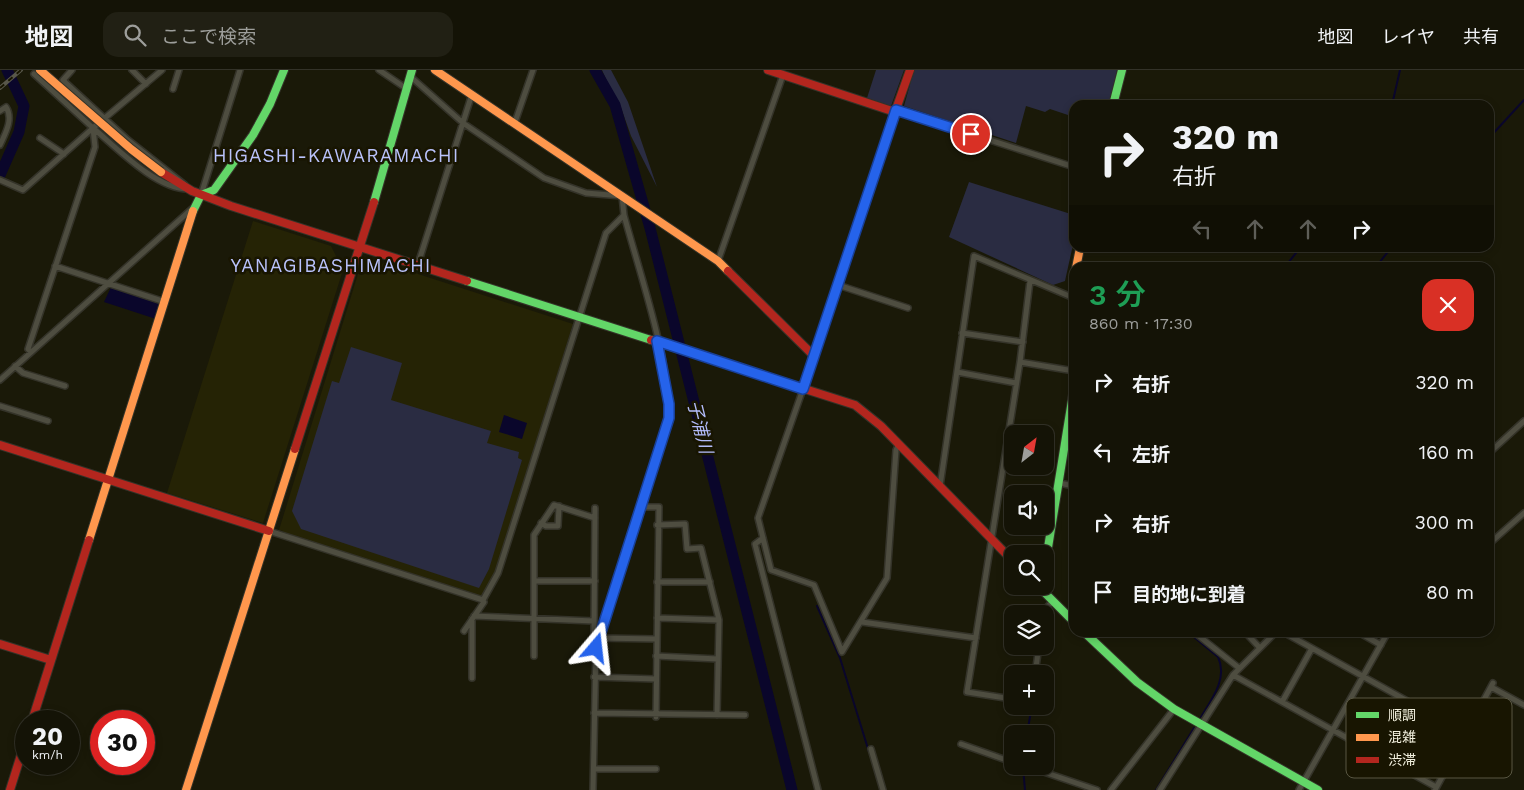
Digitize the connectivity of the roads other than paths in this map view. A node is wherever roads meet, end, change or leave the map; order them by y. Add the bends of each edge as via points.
1 (72, 70) edge
2 (132, 70) edge
3 (162, 70) edge
4 (179, 70) edge
5 (240, 70) edge
6 (284, 70) edge
7 (379, 70) edge
8 (435, 70) edge
9 (533, 70) edge
10 (768, 70) edge
11 (910, 70) edge
12 (1122, 70) edge
13 (37, 72) edge
14 (412, 73) edge
15 (783, 75) junction
16 (63, 80) junction
17 (146, 84) junction
18 (173, 89) dead end
19 (407, 89) junction
20 (52, 91) junction
21 (472, 94) junction
22 (1114, 100) edge
23 (0, 111) edge
24 (896, 111) junction
25 (104, 118) junction
26 (515, 122) junction
27 (464, 124) junction
28 (93, 128) junction
29 (40, 138) dead end
30 (0, 146) edge
31 (64, 154) junction
32 (1069, 165) edge
33 (0, 180) edge
34 (188, 189) junction
35 (201, 195) junction
36 (622, 196) junction
37 (194, 207) junction
38 (624, 215) junction
39 (360, 246) junction
40 (718, 261) junction
41 (418, 264) junction
42 (55, 266) junction
43 (1030, 281) junction
44 (108, 283) junction
45 (838, 284) junction
46 (1069, 296) edge
47 (165, 302) junction
48 (908, 308) dead end
49 (581, 317) junction
50 (962, 333) junction
51 (660, 342) junction
52 (1022, 342) junction
53 (30, 352) junction
54 (814, 356) junction
55 (1020, 362) junction
56 (15, 366) junction
57 (1069, 370) edge
58 (957, 372) junction
59 (0, 380) edge
60 (1016, 383) junction
61 (65, 386) dead end
62 (803, 389) junction
63 (0, 406) edge
64 (1069, 420) edge
65 (48, 421) dead end
66 (1524, 421) edge
67 (898, 444) junction
68 (0, 446) edge
69 (1494, 448) edge
70 (108, 480) junction
71 (1059, 484) junction
72 (1069, 485) edge
73 (940, 486) junction
74 (559, 506) junction
75 (641, 507) junction
76 (595, 508) dead end
77 (1524, 513) edge
78 (596, 518) junction
79 (541, 523) junction
80 (658, 525) junction
81 (269, 531) junction
82 (763, 538) junction
83 (992, 540) junction
84 (1494, 540) edge
85 (1049, 545) edge
86 (1004, 552) edge
87 (534, 581) junction
88 (595, 581) junction
89 (658, 582) junction
90 (710, 582) junction
91 (1047, 595) edge
92 (483, 600) junction
93 (1053, 601) junction
94 (1049, 605) edge
95 (1069, 617) edge
96 (473, 618) junction
97 (533, 618) junction
98 (657, 618) junction
99 (594, 620) junction
100 (719, 620) junction
101 (862, 622) junction
102 (464, 631) dead end
103 (1089, 637) edge
104 (1200, 637) edge
105 (1250, 637) edge
106 (1270, 637) edge
107 (1290, 637) edge
108 (1367, 637) edge
109 (1385, 637) edge
110 (598, 638) junction
111 (976, 638) junction
112 (657, 639) junction
113 (0, 644) edge
114 (1381, 645) junction
115 (1259, 647) junction
116 (1311, 650) junction
117 (534, 656) dead end
118 (656, 656) junction
119 (718, 659) junction
120 (51, 660) junction
121 (1239, 668) junction
122 (1233, 675) junction
123 (594, 677) junction
124 (472, 678) dead end
125 (656, 678) junction
126 (1363, 678) junction
127 (1004, 698) edge
128 (1352, 698) edge
129 (1400, 698) edge
130 (1485, 698) edge
131 (1282, 702) junction
132 (1524, 705) edge
133 (1174, 709) junction
134 (1346, 709) edge
135 (35, 710) edge
136 (594, 713) junction
137 (717, 715) junction
138 (745, 715) dead end
139 (656, 716) junction
140 (1201, 725) junction
141 (1333, 732) junction
142 (1346, 739) edge
143 (961, 744) dead end
144 (871, 749) dead end
145 (1004, 759) edge
146 (594, 769) junction
147 (656, 769) dead end
148 (15, 774) edge
149 (1053, 775) edge
150 (1415, 778) edge
151 (1303, 781) junction
152 (1435, 789) edge
153 (10, 790) edge
154 (186, 790) edge
155 (593, 790) edge
156 (818, 790) edge
157 (884, 790) edge
158 (1097, 790) edge
159 (1111, 790) edge
160 (1160, 790) edge
161 (1299, 790) edge
162 (1318, 790) edge

1 - 16 street
2 - 17 street
3 - 17 street
4 - 18 street
5 - 35 street
6 - 35 street via 253,135 214,190
7 - 19 street
8 - 21 street
9 - 26 street
10 - 15 street
11 - 24 street
12 - 22 street
13 - 20 street
13 - 34 street, bridge via 130,149
14 - 19 street
14 - 27 street
15 - 24 street
15 - 40 street
16 - 20 street
16 - 25 street
17 - 25 street
19 - 39 street
20 - 28 street
21 - 26 street
21 - 27 street
23 - 30 street via 6,107 10,114
24 - 32 street
24 - 45 street
25 - 28 street
25 - 34 street
26 - 36 street
27 - 36 street via 556,184 586,193
27 - 41 street
28 - 31 street
28 - 34 street via 155,178 175,189
28 - 42 street via 95,147
29 - 31 street
31 - 33 street via 23,190
34 - 35 street
35 - 37 street
35 - 39 street
36 - 38 street
36 - 40 street
37 - 44 street
37 - 47 street
38 - 49 street via 606,233
38 - 51 street
39 - 41 street
39 - 81 street
40 - 54 street
41 - 49 street
42 - 44 street
42 - 53 street via 28,349
43 - 46 street
43 - 50 street via 974,256
43 - 52 street
44 - 47 street
44 - 53 street
45 - 48 street
45 - 54 street
47 - 70 street
49 - 51 street
49 - 92 street via 498,573
50 - 52 street
50 - 58 street
51 - 62 street
51 - 75 street via 669,418
52 - 55 street
53 - 56 street
54 - 62 street
55 - 57 street
55 - 60 street
56 - 59 street
56 - 61 street via 23,373
58 - 60 street
58 - 73 street
60 - 83 street
62 - 67 street via 855,405
62 - 82 street via 758,518
63 - 65 street
64 - 71 street
66 - 69 street
67 - 73 street
67 - 101 street via 887,578
68 - 70 street
70 - 81 street
70 - 120 street
71 - 72 street
71 - 85 street
73 - 83 street
74 - 78 street
74 - 79 street via 554,504
74 - 79 street via 558,526
75 - 80 street via 659,507
75 - 110 street
76 - 78 street
77 - 84 street
78 - 88 street
79 - 87 street via 534,535
80 - 89 street
80 - 90 street via 685,524 687,549 700,548
81 - 92 street
81 - 154 street
82 - 101 street via 771,570 814,585 842,652
82 - 156 street via 754,544
83 - 86 street
83 - 111 street
87 - 88 street
87 - 97 street
88 - 99 street
89 - 90 street
89 - 98 street
90 - 100 street
91 - 93 street
92 - 96 street
93 - 94 street
93 - 95 street
96 - 97 street
96 - 102 street
96 - 124 street
97 - 99 street
97 - 117 street
98 - 100 street
98 - 112 street
99 - 110 street via 594,633
100 - 119 street
101 - 111 street
103 - 133 street via 1137,682
104 - 121 street
105 - 115 street
106 - 115 street
107 - 116 street
108 - 114 street
109 - 114 street
110 - 112 street
110 - 123 street
111 - 127 street via 967,692
112 - 118 street
113 - 120 street
114 - 126 street
115 - 121 street
116 - 126 street
116 - 131 street
118 - 119 street
118 - 125 street
119 - 137 street
120 - 135 street
121 - 122 street
122 - 131 street
122 - 140 street
123 - 125 street
123 - 136 street
125 - 139 street
126 - 128 street
126 - 129 street
130 - 132 street via 1492,685
131 - 141 street
133 - 140 street
133 - 159 street
134 - 141 street
136 - 139 street
136 - 146 street
137 - 138 street
137 - 139 street
140 - 151 street
140 - 160 street
141 - 142 street
141 - 151 street
143 - 145 street
144 - 157 street
146 - 147 street
146 - 155 street
148 - 153 street
149 - 158 street
150 - 152 street
151 - 161 street
151 - 162 street

